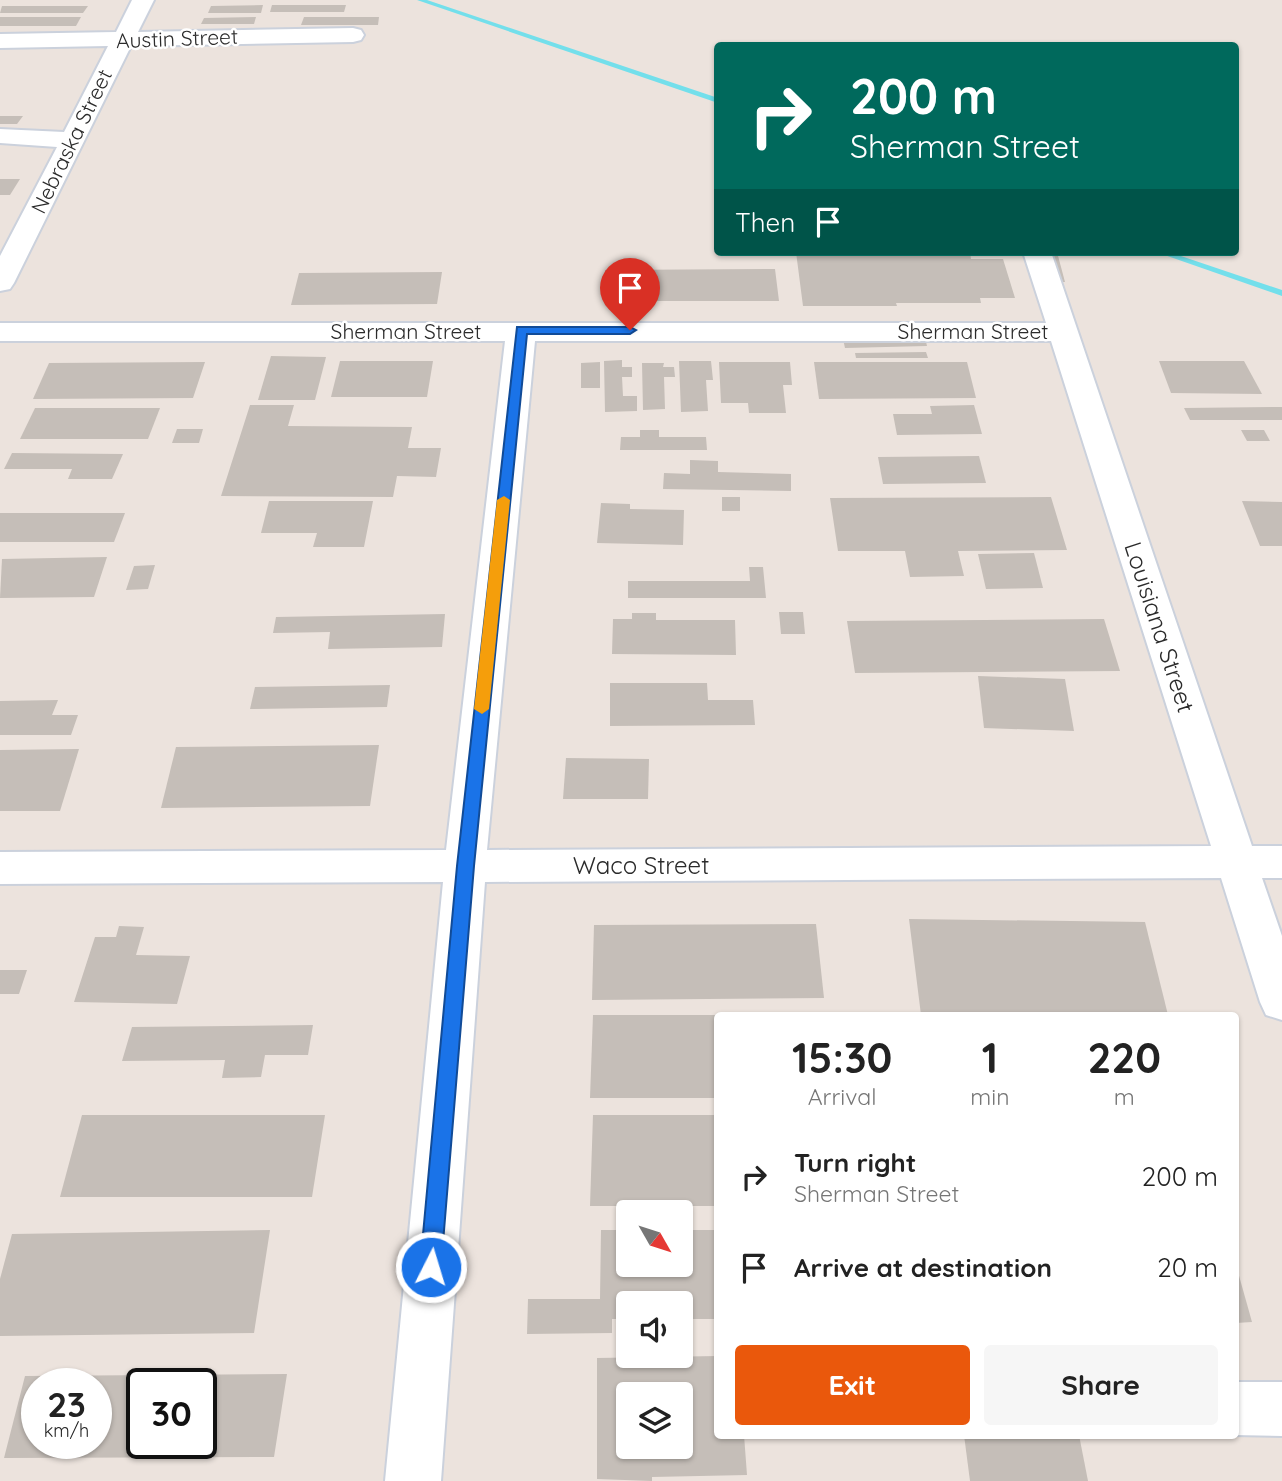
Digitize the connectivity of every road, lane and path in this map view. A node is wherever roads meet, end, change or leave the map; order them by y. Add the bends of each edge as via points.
1 (143, 0) edge
2 (353, 35) dead end
3 (121, 40) junction
4 (0, 41) edge
5 (0, 135) edge
6 (74, 140) junction
7 (1039, 256) edge
8 (0, 283) edge
9 (521, 330) junction
10 (0, 332) edge
11 (1063, 332) junction
12 (1236, 861) junction
13 (1282, 862) edge
14 (465, 866) junction
15 (0, 868) edge
16 (1282, 1002) edge
17 (1239, 1409) edge
18 (1282, 1409) edge
19 (412, 1481) edge

1 - 3 street, Nebraska Street
2 - 3 street, Austin Street
3 - 4 street, Austin Street
3 - 6 street, Nebraska Street
5 - 6 street
6 - 8 street, Nebraska Street
7 - 11 street, Louisiana Street
9 - 10 street, Sherman Street
9 - 11 street, Sherman Street
9 - 14 street
11 - 12 street, Louisiana Street
12 - 13 street, Waco Street
12 - 14 street, Waco Street
12 - 16 street, Louisiana Street
14 - 15 street, Waco Street
14 - 19 street
17 - 18 street

